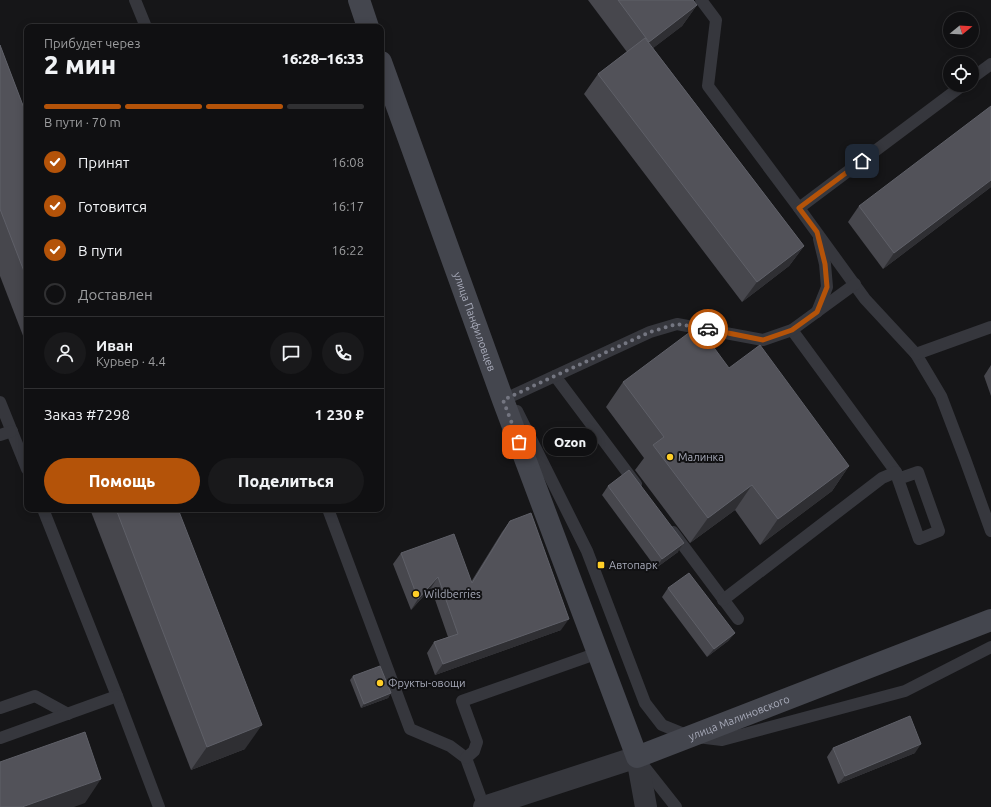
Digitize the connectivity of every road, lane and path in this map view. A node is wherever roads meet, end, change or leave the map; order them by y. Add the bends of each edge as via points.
1 (135, 0) edge
2 (359, 0) edge
3 (701, 0) edge
4 (145, 24) edge
5 (367, 24) edge
6 (991, 64) edge
7 (384, 70) edge
8 (979, 73) edge
9 (954, 92) edge
10 (799, 208) junction
11 (817, 232) junction
12 (854, 284) junction
13 (817, 312) junction
14 (991, 327) edge
15 (792, 330) junction
16 (916, 354) junction
17 (555, 376) junction
18 (507, 399) junction
19 (0, 402) edge
20 (12, 431) junction
21 (0, 435) edge
22 (24, 461) edge
23 (897, 476) junction
24 (642, 491) edge
25 (44, 512) edge
26 (327, 512) edge
27 (666, 523) edge
28 (991, 531) edge
29 (723, 600) junction
30 (738, 619) dead end
31 (991, 620) edge
32 (991, 647) edge
33 (598, 653) junction
34 (117, 696) junction
35 (0, 708) edge
36 (68, 714) junction
37 (689, 736) junction
38 (0, 738) edge
39 (636, 757) junction
40 (466, 758) junction
41 (159, 807) edge
42 (484, 807) edge
43 (646, 807) edge
44 (676, 807) edge

1 - 4 lane
2 - 5 street
3 - 10 lane via 716,20 708,86
6 - 8 lane
7 - 18 street, улица Панфиловцев via 485,349
9 - 10 lane
10 - 11 lane
11 - 12 lane
11 - 13 lane via 825,264 827,287
12 - 13 lane
12 - 16 lane
13 - 15 lane
14 - 16 lane
15 - 17 lane via 763,340 677,324 650,332
15 - 23 lane
16 - 28 lane via 941,396
17 - 18 lane
17 - 24 lane
18 - 33 street, улица Панфиловцев
18 - 37 lane via 587,551 645,703 662,725
19 - 20 lane
20 - 21 lane
20 - 22 lane
23 - 23 lane via 919,538 939,531 918,472
23 - 29 lane via 882,478
25 - 34 lane
26 - 40 lane via 410,729 450,746
27 - 29 lane
29 - 30 lane
31 - 37 street, улица Малиновского
32 - 37 lane via 905,691 722,740
33 - 39 street
33 - 40 lane via 462,701 477,742 474,751
34 - 36 lane
34 - 41 lane
35 - 36 lane via 35,696
36 - 38 lane
37 - 39 street, улица Малиновского
39 - 42 street, улица Малиновского
39 - 43 street
39 - 44 lane
40 - 42 lane

